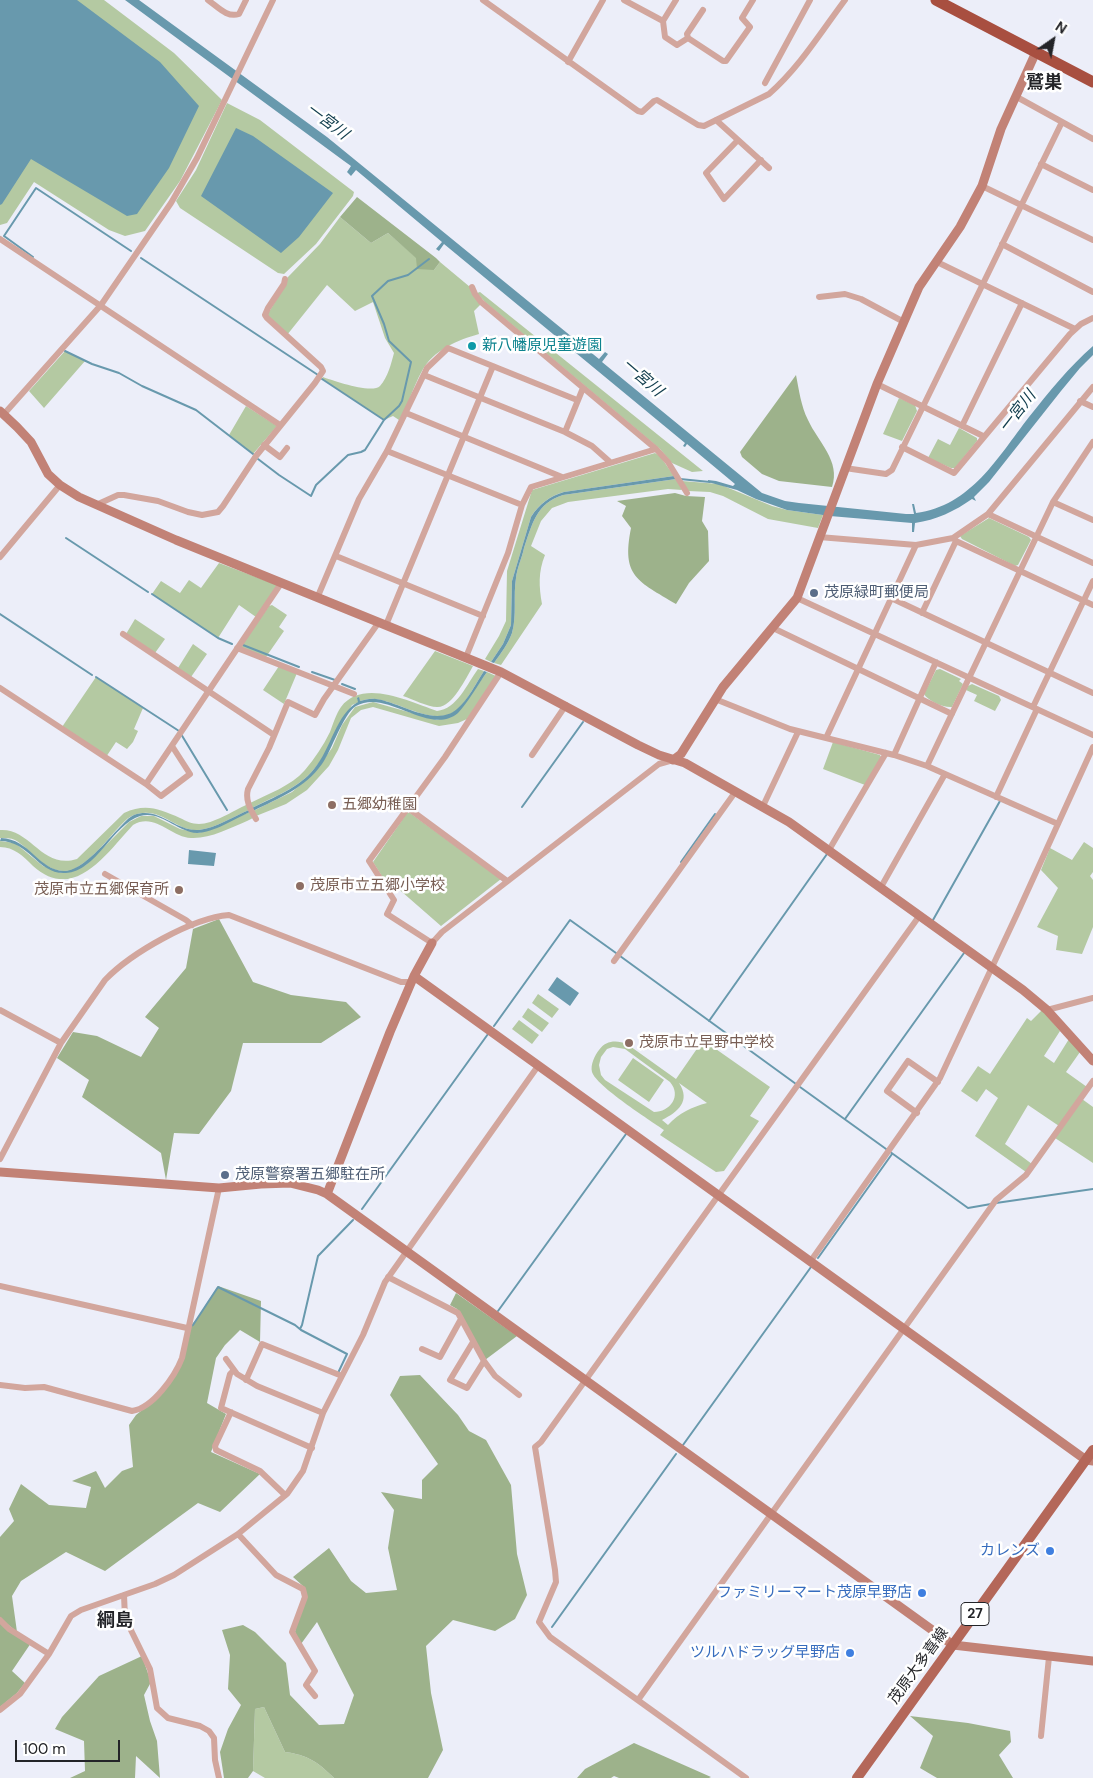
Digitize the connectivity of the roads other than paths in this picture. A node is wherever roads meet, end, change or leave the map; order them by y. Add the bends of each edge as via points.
1 (208, 0) edge
2 (246, 0) edge
3 (273, 0) edge
4 (483, 0) edge
5 (604, 0) edge
6 (624, 0) edge
7 (676, 0) edge
8 (753, 0) edge
9 (810, 0) edge
10 (845, 0) edge
11 (936, 0) edge
12 (703, 10) dead end
13 (663, 21) junction
14 (688, 38) junction
15 (1036, 52) junction
16 (568, 62) junction
17 (1093, 82) edge
18 (765, 83) dead end
19 (1015, 96) junction
20 (716, 120) junction
21 (1062, 122) junction
22 (1093, 139) edge
23 (738, 140) junction
24 (761, 160) junction
25 (1041, 164) junction
26 (769, 168) dead end
27 (982, 186) junction
28 (1093, 190) edge
29 (1021, 204) junction
30 (0, 239) edge
31 (1093, 240) edge
32 (1002, 244) junction
33 (937, 262) junction
34 (285, 279) dead end
35 (982, 284) junction
36 (472, 287) dead end
37 (1093, 292) edge
38 (819, 297) dead end
39 (1022, 303) junction
40 (101, 305) junction
41 (1093, 318) edge
42 (904, 322) junction
43 (1074, 329) junction
44 (493, 366) junction
45 (424, 374) junction
46 (877, 384) junction
47 (1093, 387) edge
48 (583, 388) junction
49 (480, 398) junction
50 (577, 400) junction
51 (1080, 401) junction
52 (922, 406) junction
53 (1093, 407) edge
54 (2, 413) edge
55 (406, 413) junction
56 (280, 425) junction
57 (962, 426) junction
58 (565, 432) junction
59 (983, 436) junction
60 (465, 437) junction
61 (1093, 442) edge
62 (264, 445) junction
63 (287, 448) dead end
64 (902, 448) junction
65 (656, 449) junction
66 (387, 451) junction
67 (610, 462) junction
68 (845, 468) junction
69 (448, 475) junction
70 (562, 477) junction
71 (60, 485) junction
72 (687, 493) dead end
73 (1053, 502) junction
74 (522, 505) junction
75 (96, 506) junction
76 (988, 514) junction
77 (1093, 520) edge
78 (821, 532) junction
79 (1036, 536) junction
80 (955, 539) junction
81 (916, 545) junction
82 (336, 556) junction
83 (0, 557) edge
84 (1093, 563) edge
85 (1019, 570) junction
86 (1093, 581) edge
87 (282, 582) junction
88 (404, 584) junction
89 (318, 596) junction
90 (797, 598) junction
91 (891, 598) junction
92 (1084, 601) junction
93 (1093, 606) edge
94 (922, 613) junction
95 (483, 616) junction
96 (383, 624) junction
97 (773, 628) junction
98 (123, 634) dead end
99 (874, 634) junction
100 (986, 643) junction
101 (238, 648) junction
102 (466, 657) junction
103 (936, 662) junction
104 (858, 669) junction
105 (501, 672) junction
106 (1050, 672) junction
107 (969, 678) junction
108 (336, 685) junction
109 (0, 688) edge
110 (208, 691) junction
111 (1093, 693) edge
112 (354, 694) dead end
113 (919, 698) junction
114 (715, 699) junction
115 (566, 705) junction
116 (1035, 708) junction
117 (952, 714) junction
118 (798, 732) junction
119 (274, 735) junction
120 (1093, 735) edge
121 (826, 738) junction
122 (172, 746) junction
123 (1093, 747) edge
124 (886, 754) junction
125 (532, 755) dead end
126 (894, 755) junction
127 (673, 760) junction
128 (927, 766) junction
129 (945, 774) junction
130 (146, 784) junction
131 (736, 791) junction
132 (996, 796) junction
133 (763, 806) junction
134 (408, 808) junction
135 (255, 818) dead end
136 (1058, 824) junction
137 (829, 850) junction
138 (105, 874) dead end
139 (507, 881) junction
140 (881, 887) junction
141 (920, 915) junction
142 (192, 925) junction
143 (432, 943) junction
144 (614, 961) dead end
145 (992, 968) junction
146 (413, 979) junction
147 (1093, 998) edge
148 (0, 1010) edge
149 (1047, 1010) junction
150 (60, 1043) junction
151 (1093, 1060) edge
152 (538, 1066) junction
153 (1093, 1081) edge
154 (938, 1082) junction
155 (916, 1113) junction
156 (0, 1159) edge
157 (0, 1172) edge
158 (219, 1188) junction
159 (327, 1194) junction
160 (718, 1196) junction
161 (405, 1251) junction
162 (810, 1262) junction
163 (388, 1277) junction
164 (0, 1286) edge
165 (461, 1319) junction
166 (188, 1328) junction
167 (903, 1329) junction
168 (473, 1342) junction
169 (422, 1349) dead end
170 (226, 1359) dead end
171 (484, 1361) junction
172 (234, 1370) junction
173 (342, 1376) junction
174 (246, 1380) junction
175 (585, 1381) junction
176 (0, 1385) edge
177 (519, 1395) dead end
178 (231, 1412) junction
179 (323, 1413) junction
180 (312, 1448) junction
181 (1093, 1450) edge
182 (1090, 1460) edge
183 (285, 1495) junction
184 (770, 1514) junction
185 (238, 1534) junction
186 (124, 1596) junction
187 (0, 1620) edge
188 (953, 1645) junction
189 (49, 1654) junction
190 (1049, 1657) junction
191 (1093, 1662) edge
192 (315, 1696) dead end
193 (638, 1700) junction
194 (0, 1710) edge
195 (1041, 1736) dead end
196 (219, 1778) edge
197 (746, 1778) edge
198 (857, 1778) edge

1 - 2 street via 234,16 239,14
3 - 40 street via 197,158 171,203
4 - 16 street
5 - 16 street
6 - 13 street
7 - 13 street
8 - 14 street via 742,18 750,27 726,61
9 - 18 street
10 - 20 street via 778,86
11 - 15 highway
12 - 14 street via 687,34
13 - 14 street via 665,38 677,45
15 - 17 highway
15 - 19 street
16 - 20 street via 638,111 642,112 657,100 698,125 704,126
19 - 21 street
19 - 27 street
20 - 23 street
21 - 22 street
21 - 25 street
23 - 24 street
23 - 24 street via 706,173 724,199
24 - 26 street
25 - 28 street
25 - 29 street
27 - 29 street
27 - 33 street
29 - 31 street
29 - 32 street
30 - 40 street
32 - 35 street
32 - 37 street
33 - 35 street
33 - 42 street via 919,287
34 - 56 street via 266,311 266,318 323,371
35 - 39 street
35 - 52 street
36 - 48 street via 481,302
38 - 42 street via 845,294
39 - 43 street
39 - 57 street
40 - 54 street
40 - 56 street
41 - 43 street
42 - 46 street
43 - 59 street
44 - 45 street via 448,348
44 - 49 street
44 - 50 street
45 - 49 street
45 - 55 street
46 - 52 street
46 - 68 street
47 - 51 street
48 - 50 street
48 - 65 street
49 - 58 street
49 - 60 street
50 - 58 street
51 - 53 street
51 - 76 street
52 - 57 street
52 - 64 street
54 - 71 street via 31,442 48,474
55 - 60 street
55 - 66 street
56 - 62 street
57 - 59 street
58 - 67 street via 592,446
59 - 64 street via 954,473
60 - 69 street
60 - 70 street
61 - 73 street
62 - 63 street via 280,457
62 - 75 street via 223,506 214,513 202,515 124,494
64 - 68 street via 892,470 886,474
65 - 67 street
65 - 72 street
66 - 69 street
66 - 82 street via 359,499
67 - 70 street
68 - 78 street
69 - 74 street
69 - 88 street
70 - 74 street via 531,487
71 - 75 street
71 - 83 street
73 - 77 street
73 - 79 street
74 - 95 street via 508,553
75 - 87 street
76 - 79 street
76 - 80 street
78 - 81 street
78 - 90 street
79 - 84 street
79 - 85 street
80 - 81 street
80 - 85 street
80 - 94 street
81 - 91 street
82 - 88 street
82 - 89 street
85 - 92 street
85 - 100 street
86 - 92 street
87 - 89 street
87 - 101 street
88 - 95 street
88 - 96 street
89 - 96 street
90 - 97 street
90 - 99 street
91 - 94 street
91 - 99 street
92 - 93 street
92 - 106 street
94 - 100 street
95 - 102 street
96 - 102 street
96 - 108 street
97 - 104 street
97 - 114 street
98 - 110 street
99 - 103 street
99 - 104 street
100 - 106 street
100 - 107 street
101 - 108 street
101 - 110 street
102 - 105 street
103 - 107 street
103 - 113 street
104 - 113 street
104 - 121 street
105 - 115 street
105 - 134 street
106 - 111 street
106 - 116 street
107 - 116 street
107 - 117 street
108 - 112 street
108 - 119 street via 315,715 288,702
109 - 130 street
110 - 119 street
110 - 122 street
113 - 117 street
113 - 126 street
114 - 118 street
114 - 127 street via 681,754
115 - 125 street
115 - 127 street via 638,745
116 - 120 street
116 - 132 street
117 - 128 street
118 - 121 street
118 - 133 street
119 - 135 street via 246,795
121 - 124 street
122 - 130 street
122 - 130 street via 190,774 161,796
123 - 136 street
124 - 126 street
124 - 137 street
126 - 128 street
127 - 131 street
127 - 139 street via 659,764
128 - 129 street
129 - 132 street
129 - 140 street
131 - 133 street
131 - 144 street
132 - 136 street
133 - 137 street
134 - 139 street
134 - 143 street via 369,861 394,900 387,914
136 - 145 street
137 - 140 street
138 - 142 street
139 - 143 street
140 - 141 street
141 - 145 street
141 - 160 street
142 - 146 street via 229,914 401,982
142 - 150 street via 162,940 105,980
143 - 146 street
145 - 149 street
145 - 154 street
146 - 152 street
146 - 159 street
147 - 149 street
148 - 150 street
149 - 151 street
150 - 156 street
152 - 160 street
152 - 161 street
153 - 167 street via 1026,1175 996,1200
154 - 155 street
154 - 155 street via 908,1061 888,1091
155 - 162 street
157 - 158 street
158 - 159 street via 290,1183
158 - 166 street
159 - 161 street
160 - 162 street
160 - 175 street
161 - 163 street
161 - 175 street
162 - 167 street
163 - 165 street via 458,1313
163 - 173 street
164 - 166 street
165 - 168 street
165 - 169 street via 440,1357
166 - 176 street via 177,1370 155,1397 138,1411 44,1387
167 - 182 street
167 - 184 street
168 - 171 street
168 - 171 street via 450,1380 466,1388
170 - 172 street
171 - 177 street via 495,1376
172 - 174 street
172 - 178 street via 221,1408
173 - 174 street via 262,1344
173 - 179 street
174 - 179 street
175 - 184 street
175 - 193 street via 535,1447 556,1582 539,1622 550,1637
178 - 180 street
178 - 183 street via 216,1450 260,1471
179 - 180 street
180 - 183 street via 303,1471
181 - 182 main road, 茂原大多喜線 / 27
182 - 188 main road, 茂原大多喜線 / 27
183 - 185 street
184 - 188 street
184 - 193 street
185 - 186 street via 174,1574
185 - 192 street via 276,1574 303,1589 305,1597 292,1632 315,1671 306,1684
186 - 189 street via 71,1616
186 - 196 street via 125,1618 150,1669 157,1708 168,1718 209,1731 214,1738
187 - 189 street
188 - 190 street
188 - 198 main road, 茂原大多喜線 / 27
189 - 194 street via 20,1694
190 - 191 street
190 - 195 street
193 - 197 street

